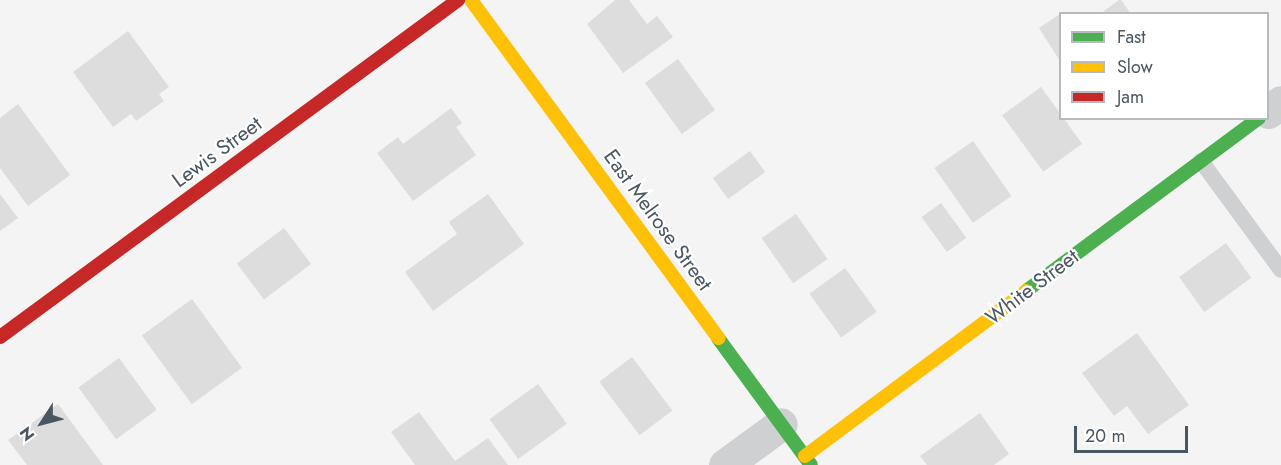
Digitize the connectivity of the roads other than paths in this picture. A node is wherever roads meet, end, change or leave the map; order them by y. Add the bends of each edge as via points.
1 (458, 0) edge
2 (471, 0) edge
3 (1281, 102) edge
4 (1269, 111) edge
5 (1256, 120) edge
6 (1201, 161) junction
7 (1281, 270) edge
8 (0, 337) edge
9 (781, 424) junction
10 (808, 460) edge
11 (725, 465) edge

1 - 8 street, Lewis Street
2 - 9 street, East Melrose Street
3 - 4 street
5 - 6 street, White Street
6 - 7 lane
6 - 10 street, White Street
9 - 10 street, East Melrose Street
9 - 11 street

